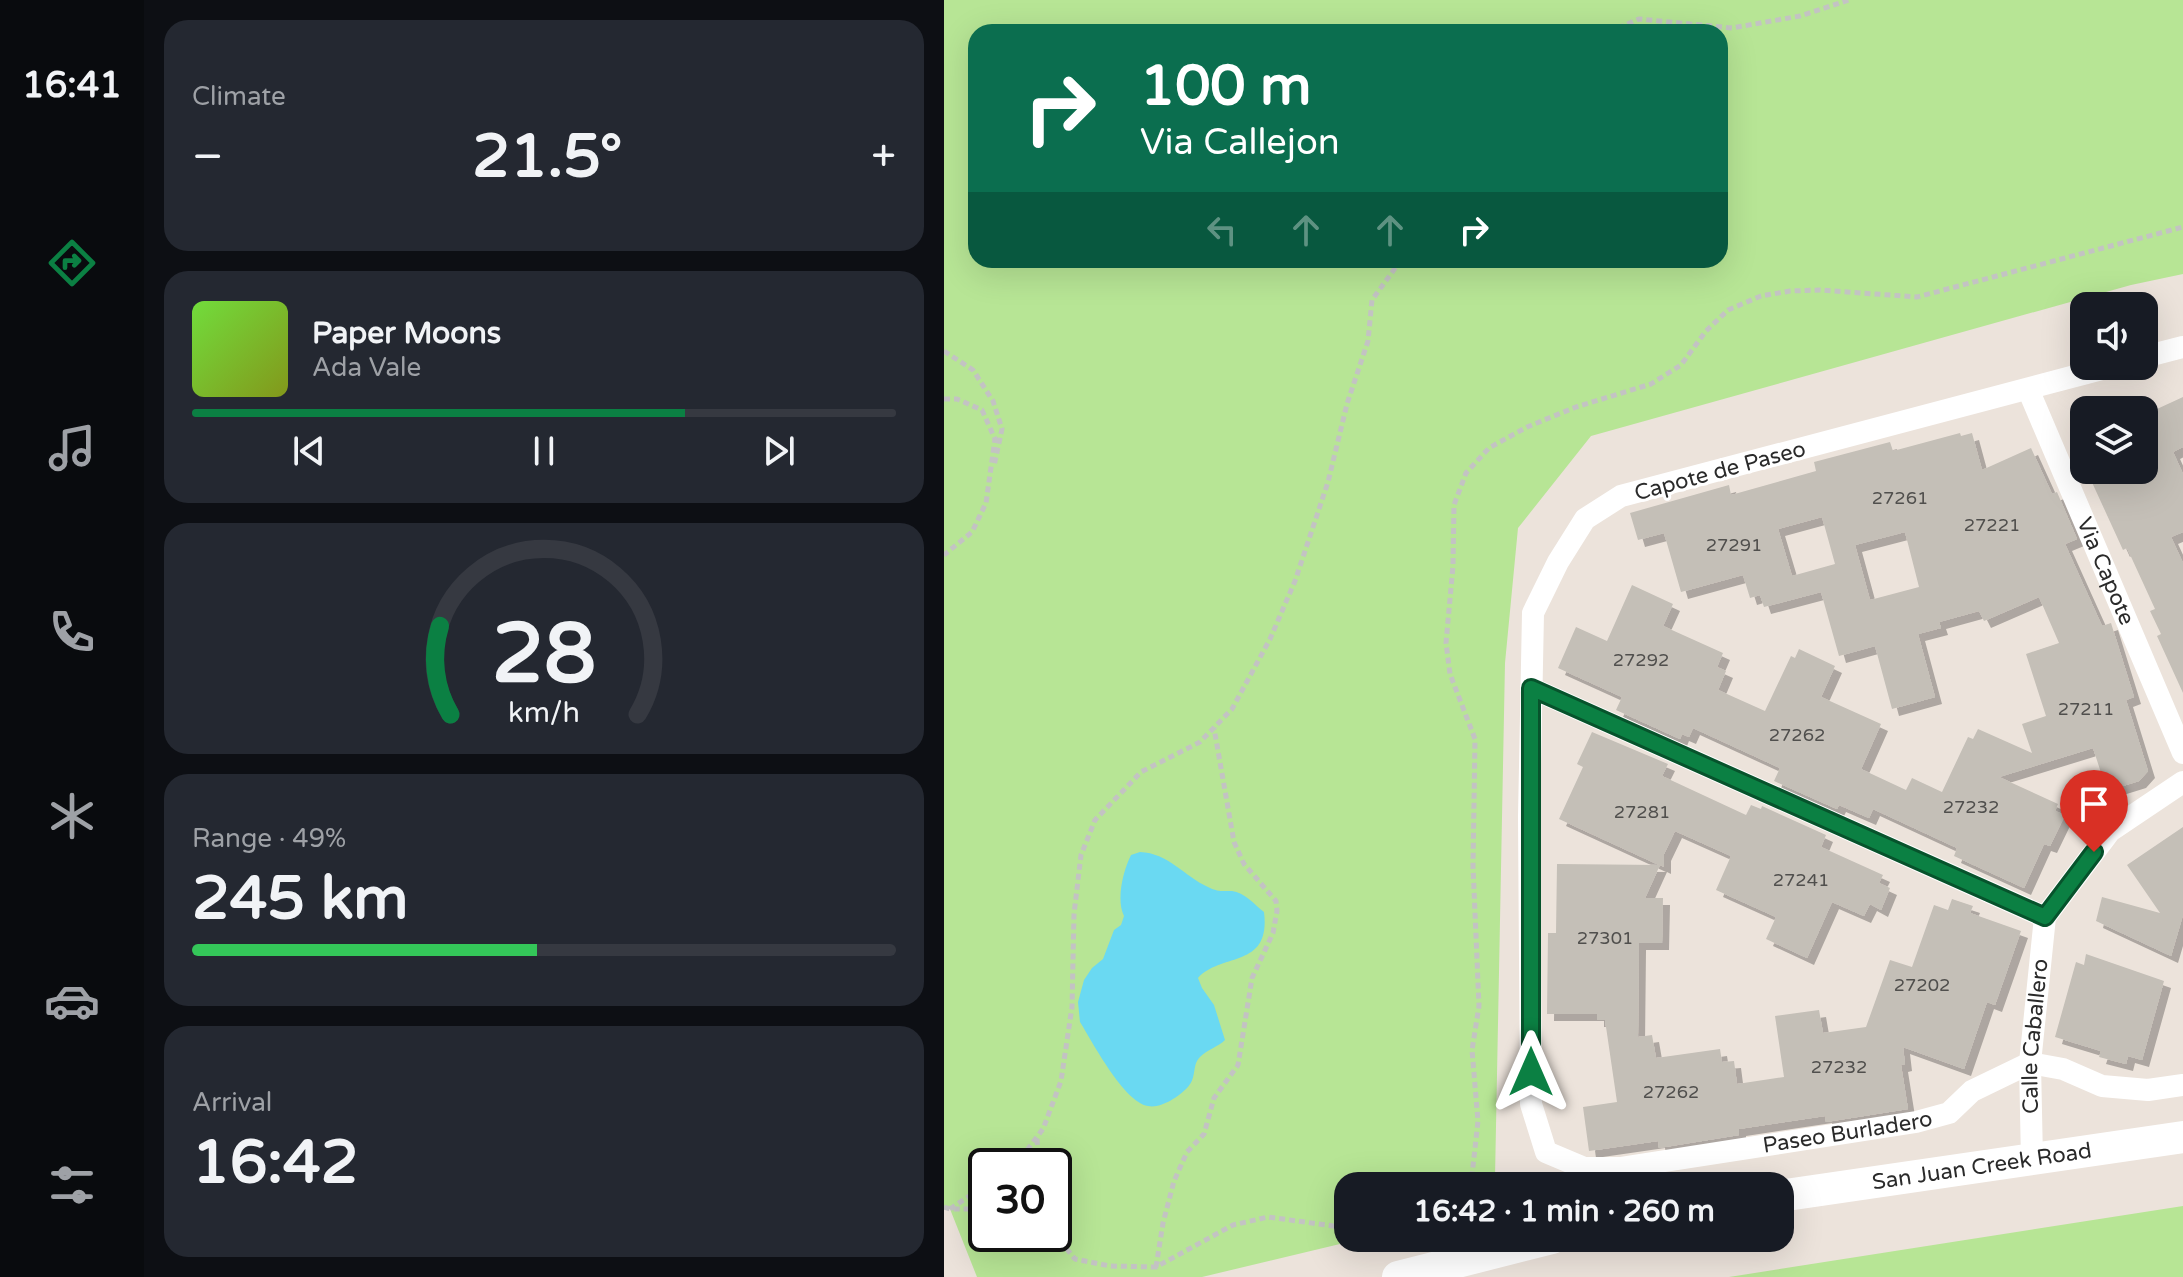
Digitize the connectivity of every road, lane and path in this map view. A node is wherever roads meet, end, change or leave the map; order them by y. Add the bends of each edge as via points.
1 (1849, 0) edge
2 (1627, 24) edge
3 (1691, 24) edge
4 (1728, 28) edge
5 (2183, 227) edge
6 (1395, 268) edge
7 (2183, 347) edge
8 (944, 351) edge
9 (2158, 353) edge
10 (2070, 378) edge
11 (2028, 389) junction
12 (944, 399) edge
13 (986, 503) junction
14 (944, 555) edge
15 (1531, 688) junction
16 (1214, 728) junction
17 (2183, 753) edge
18 (2183, 782) edge
19 (2045, 917) junction
20 (2030, 1063) junction
21 (2183, 1085) edge
22 (1531, 1104) joint
23 (2183, 1137) edge
24 (1037, 1138) junction
25 (1029, 1148) edge
26 (1038, 1148) edge
27 (2032, 1160) junction
28 (1472, 1172) edge
29 (1794, 1194) edge
30 (968, 1196) edge
31 (947, 1208) edge
32 (968, 1209) edge
33 (1334, 1226) edge
34 (1067, 1252) edge
35 (1069, 1252) edge
36 (1497, 1252) edge
37 (1075, 1259) junction
38 (1156, 1267) junction
39 (1398, 1277) edge

1 - 4 path via 1800,16
2 - 3 path via 1639,19
5 - 28 path via 1917,297 1820,290 1761,296 1728,310 1681,365 1651,384 1527,427 1489,448 1466,473 1454,505 1446,643 1450,674 1475,739 1479,1006 1472,1050 1478,1121
6 - 16 path via 1372,300 1368,341 1295,581 1232,709
7 - 9 street
8 - 13 path via 973,370 993,401 1002,429
10 - 11 street, Capote de Paseo
11 - 15 street, Capote de Paseo via 1621,496 1585,519 1539,600 1533,613
11 - 17 street, Via Capote
12 - 13 path via 982,410 989,424 995,439
13 - 14 path via 972,532
15 - 19 street
15 - 22 street, Capote de Paseo
16 - 24 path via 1200,742 1141,772 1095,820 1081,855 1072,1007 1061,1081
16 - 38 path via 1234,842 1244,864 1276,901 1277,911 1252,978 1238,1065 1214,1098 1204,1134 1187,1152 1174,1181
18 - 19 street via 2110,831
19 - 20 street, Calle Caballero
20 - 21 street via 2063,1069 2102,1086 2148,1090
20 - 22 street, Paseo Burladero via 1972,1091 1949,1113 1916,1122 1620,1168 1584,1168 1546,1152
20 - 27 street, Calle Caballero
23 - 27 main road, San Juan Creek Road
24 - 25 path
24 - 26 path
27 - 29 main road, San Juan Creek Road
30 - 31 path
31 - 32 path
33 - 38 path via 1268,1217 1233,1225
34 - 37 path
35 - 37 path
36 - 39 main road
37 - 38 path

